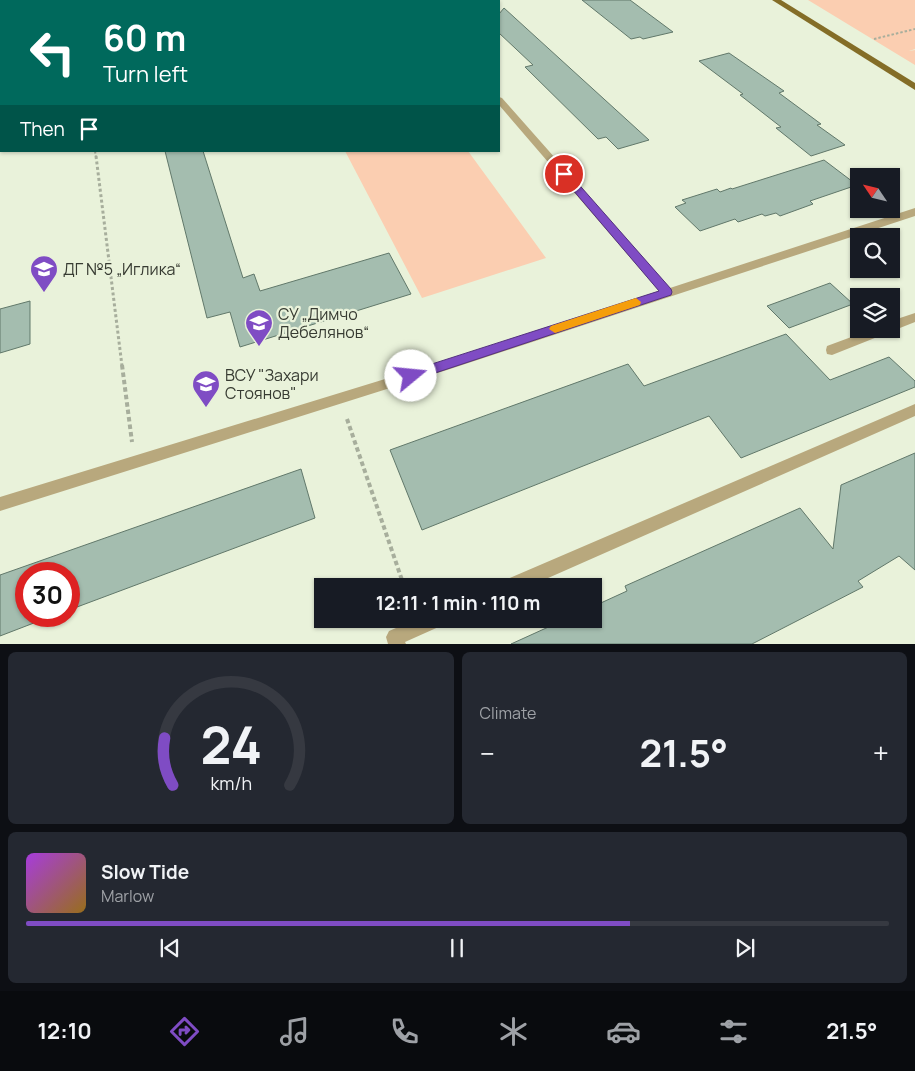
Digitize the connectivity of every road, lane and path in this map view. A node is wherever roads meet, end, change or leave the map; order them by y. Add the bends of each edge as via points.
1 (776, 0) edge
2 (915, 29) edge
3 (848, 45) junction
4 (915, 87) edge
5 (500, 101) edge
6 (95, 152) edge
7 (915, 212) edge
8 (667, 292) junction
9 (914, 317) edge
10 (900, 322) edge
11 (862, 338) edge
12 (832, 350) dead end
13 (340, 398) junction
14 (915, 410) edge
15 (135, 462) junction
16 (0, 504) edge
17 (401, 578) edge
18 (529, 578) edge
19 (416, 628) edge
20 (397, 644) edge

1 - 3 main road
2 - 3 path
3 - 4 main road
5 - 8 street
6 - 15 path
7 - 8 street
8 - 13 street
9 - 10 street
11 - 12 street
13 - 15 street
13 - 17 path
14 - 18 street
15 - 16 street
19 - 20 street via 395,637

